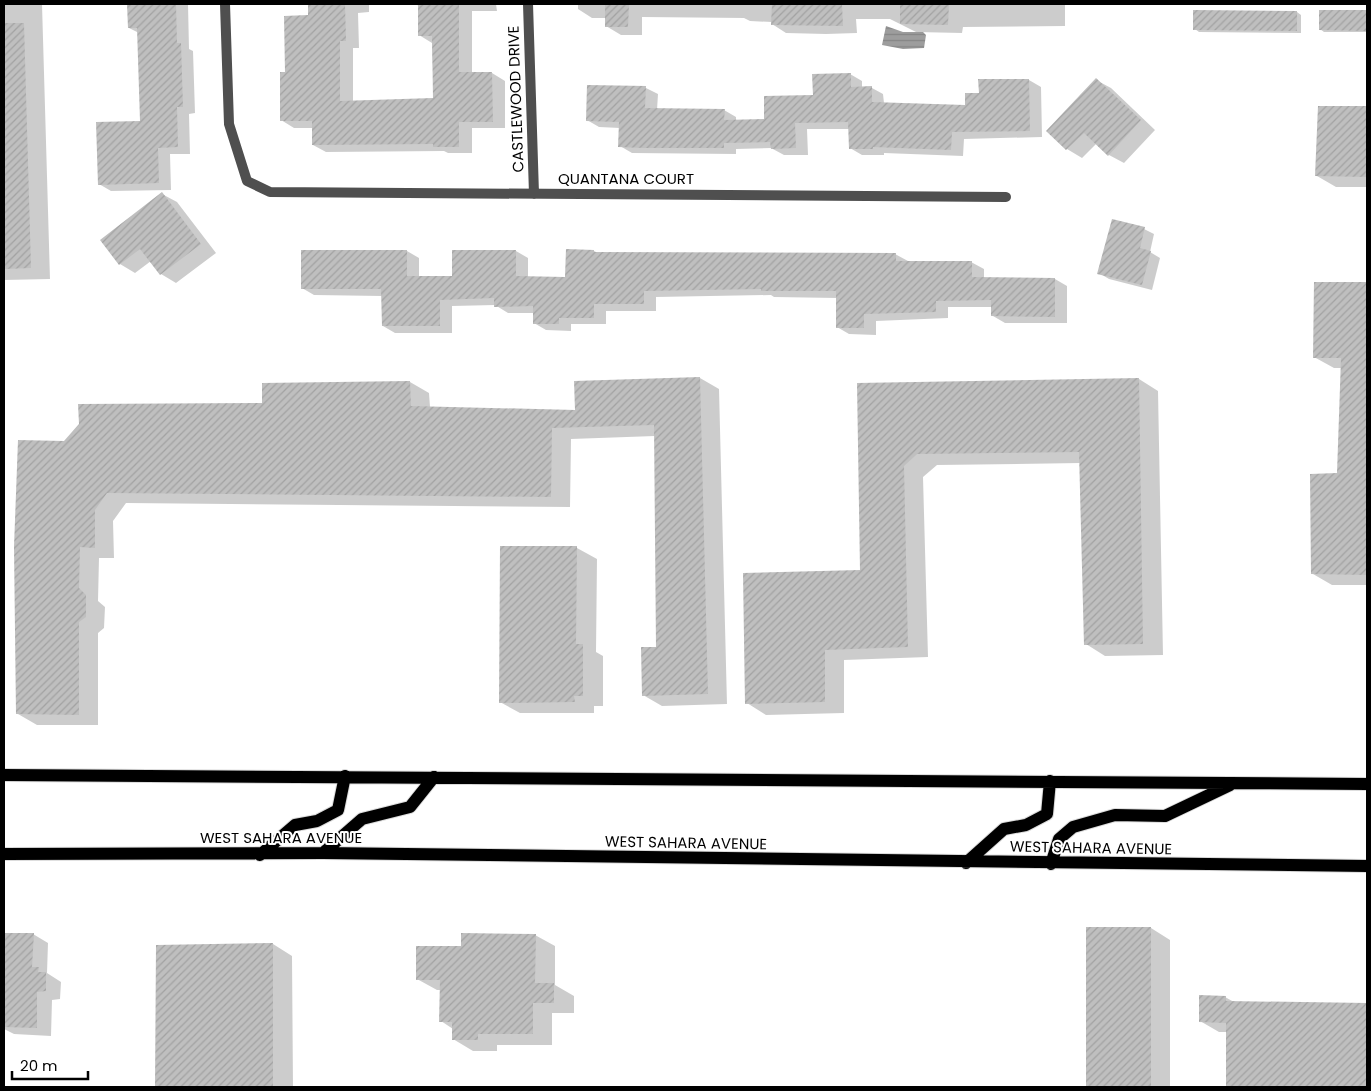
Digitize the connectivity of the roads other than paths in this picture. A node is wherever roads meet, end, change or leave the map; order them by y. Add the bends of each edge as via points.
1 (225, 4) edge
2 (528, 4) edge
3 (534, 194) junction
4 (1006, 197) dead end
5 (4, 775) edge
6 (345, 776) junction
7 (434, 777) junction
8 (1050, 781) junction
9 (1234, 783) junction
10 (1367, 784) edge
11 (322, 853) junction
12 (4, 854) edge
13 (260, 855) junction
14 (966, 863) junction
15 (1051, 864) junction
16 (1367, 866) edge

1 - 3 street, QUANTANA COURT via 229,124 247,181 270,192
2 - 3 street, CASTLEWOOD DRIVE
3 - 4 street, QUANTANA COURT
5 - 6 main road
6 - 7 main road
6 - 13 main road via 338,810 317,821 295,825
7 - 8 main road
7 - 11 main road via 410,807 362,819
8 - 9 main road
8 - 14 main road via 1048,814 1026,825 1004,829
9 - 10 main road
9 - 15 main road via 1165,816 1115,815 1073,826 1059,839
11 - 13 main road, WEST SAHARA AVENUE
11 - 14 main road, WEST SAHARA AVENUE
12 - 13 main road, WEST SAHARA AVENUE
14 - 15 main road, WEST SAHARA AVENUE
15 - 16 main road, WEST SAHARA AVENUE

